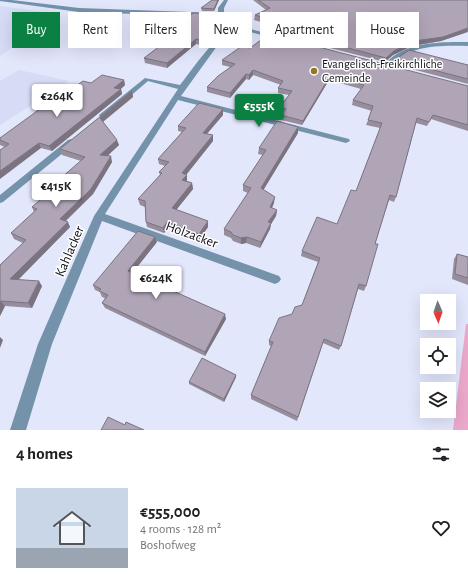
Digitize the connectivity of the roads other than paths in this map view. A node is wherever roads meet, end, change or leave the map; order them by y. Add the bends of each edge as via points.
1 (0, 0) edge
2 (226, 0) edge
3 (221, 12) edge
4 (199, 14) edge
5 (468, 44) edge
6 (213, 48) edge
7 (378, 64) edge
8 (386, 66) junction
9 (393, 68) edge
10 (179, 92) junction
11 (98, 119) edge
12 (80, 134) edge
13 (346, 141) dead end
14 (0, 200) edge
15 (99, 216) junction
16 (275, 279) dead end
17 (18, 430) edge

1 - 4 street via 78,10
2 - 3 street
5 - 8 street via 447,43 421,47 402,53 391,59
6 - 10 street, Kahlacker
7 - 8 street
8 - 9 street
10 - 11 street via 147,79
10 - 13 street
10 - 15 street, Kahlacker
12 - 14 street
15 - 16 street, Holzacker
15 - 17 street, Kahlacker via 45,344

